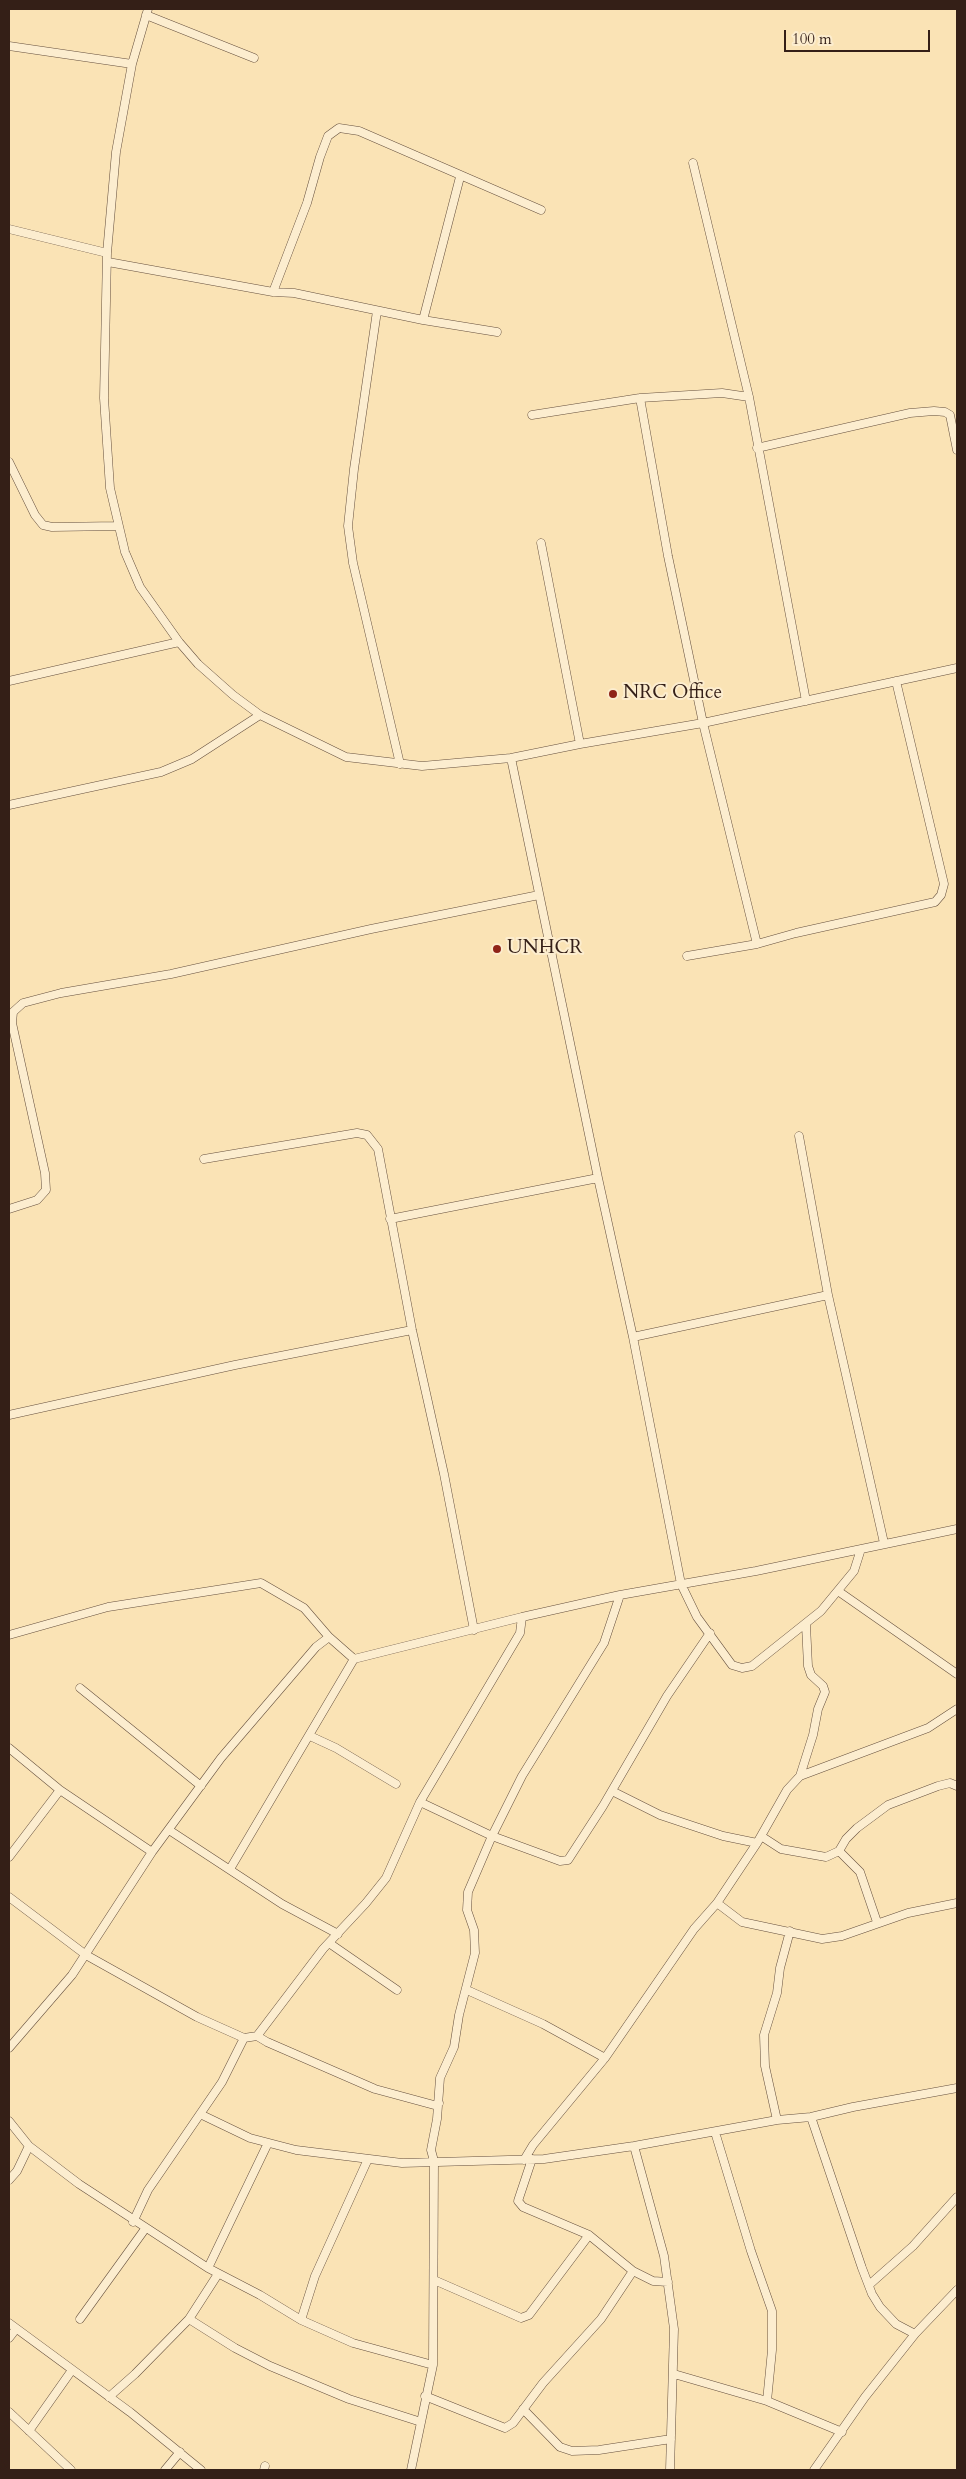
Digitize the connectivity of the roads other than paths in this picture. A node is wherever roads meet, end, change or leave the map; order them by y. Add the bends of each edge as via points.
1 (147, 12) edge
2 (9, 46) edge
3 (254, 58) dead end
4 (132, 64) junction
5 (693, 163) dead end
6 (460, 177) junction
7 (541, 210) dead end
8 (9, 229) edge
9 (107, 253) junction
10 (108, 262) junction
11 (273, 292) junction
12 (377, 311) junction
13 (423, 320) junction
14 (497, 332) dead end
15 (749, 397) junction
16 (640, 398) junction
17 (532, 416) dead end
18 (757, 448) junction
19 (957, 450) edge
20 (9, 462) edge
21 (118, 526) junction
22 (541, 543) dead end
23 (179, 642) junction
24 (957, 668) edge
25 (896, 680) junction
26 (9, 681) edge
27 (806, 701) junction
28 (260, 715) junction
29 (703, 723) junction
30 (580, 744) junction
31 (511, 758) junction
32 (400, 764) junction
33 (9, 805) edge
34 (540, 895) junction
35 (757, 944) junction
36 (687, 956) dead end
37 (799, 1136) dead end
38 (204, 1159) dead end
39 (598, 1178) junction
40 (9, 1209) edge
41 (390, 1219) junction
42 (828, 1295) junction
43 (412, 1330) junction
44 (633, 1337) junction
45 (9, 1415) edge
46 (957, 1529) edge
47 (884, 1544) junction
48 (861, 1549) junction
49 (681, 1584) junction
50 (838, 1591) junction
51 (620, 1595) junction
52 (522, 1617) junction
53 (806, 1625) junction
54 (474, 1630) junction
55 (710, 1633) junction
56 (9, 1635) edge
57 (329, 1637) junction
58 (354, 1658) junction
59 (957, 1674) edge
60 (80, 1688) dead end
61 (957, 1710) edge
62 (310, 1736) junction
63 (9, 1748) edge
64 (800, 1776) junction
65 (396, 1784) dead end
66 (201, 1786) junction
67 (957, 1786) edge
68 (60, 1790) junction
69 (612, 1791) junction
70 (420, 1802) junction
71 (169, 1830) junction
72 (492, 1836) junction
73 (759, 1839) junction
74 (840, 1851) junction
75 (152, 1852) junction
76 (9, 1857) edge
77 (230, 1870) junction
78 (9, 1897) edge
79 (717, 1903) junction
80 (957, 1903) edge
81 (877, 1922) junction
82 (790, 1931) junction
83 (338, 1934) junction
84 (329, 1943) junction
85 (86, 1955) junction
86 (397, 1990) dead end
87 (467, 1990) junction
88 (257, 2036) junction
89 (244, 2038) junction
90 (9, 2048) edge
91 (604, 2058) junction
92 (957, 2088) edge
93 (439, 2103) junction
94 (200, 2114) junction
95 (811, 2117) junction
96 (777, 2120) junction
97 (9, 2122) edge
98 (715, 2132) junction
99 (268, 2144) junction
100 (29, 2146) junction
101 (634, 2146) junction
102 (368, 2159) junction
103 (528, 2159) junction
104 (434, 2161) junction
105 (9, 2180) edge
106 (957, 2197) edge
107 (133, 2222) junction
108 (145, 2229) junction
109 (589, 2235) junction
110 (208, 2268) junction
111 (633, 2271) junction
112 (218, 2274) junction
113 (434, 2280) junction
114 (668, 2282) junction
115 (869, 2285) junction
116 (957, 2290) edge
117 (80, 2319) dead end
118 (188, 2319) junction
119 (301, 2320) junction
120 (9, 2323) edge
121 (16, 2329) junction
122 (915, 2334) junction
123 (9, 2338) edge
124 (433, 2365) junction
125 (72, 2370) junction
126 (674, 2374) junction
127 (425, 2396) junction
128 (109, 2397) junction
129 (767, 2401) junction
130 (523, 2409) junction
131 (9, 2412) edge
132 (421, 2422) junction
133 (29, 2431) junction
134 (842, 2432) junction
135 (671, 2439) junction
136 (180, 2452) junction
137 (71, 2470) edge
138 (165, 2470) edge
139 (200, 2470) edge
140 (411, 2470) edge
141 (670, 2470) edge
142 (814, 2470) edge

1 - 3 street
1 - 4 street
2 - 4 street
4 - 9 street via 116,152
5 - 15 street
6 - 7 street
6 - 11 street via 359,131 339,128 328,136 322,150 307,203
6 - 13 street
8 - 9 street
9 - 10 street
10 - 11 street
10 - 21 street via 104,398 110,488
11 - 12 street via 294,293
12 - 13 street
12 - 32 street via 348,526 353,563
13 - 14 street
15 - 16 street via 722,393
15 - 18 street
16 - 17 street
16 - 29 street via 668,556
18 - 19 street via 910,413 934,411 950,415
18 - 27 street
20 - 21 street via 42,525 52,528
21 - 23 street via 140,587
22 - 30 street
23 - 26 street
23 - 28 street via 198,664
24 - 25 street
25 - 27 street
25 - 35 street via 944,884 941,895 935,902
27 - 29 street
28 - 32 street via 346,757
28 - 33 street via 192,759 161,772
29 - 30 street
29 - 35 street
30 - 31 street
31 - 32 street via 422,766
31 - 34 street
34 - 39 street
34 - 40 street via 23,1003 13,1012 12,1023 46,1190 37,1200
35 - 36 street
37 - 42 street
38 - 41 street via 356,1132 367,1135 378,1149
39 - 41 street
39 - 44 street
41 - 43 street
42 - 44 street
42 - 47 street
43 - 45 street
43 - 54 street
44 - 49 street
46 - 47 street
47 - 48 street
48 - 49 street
48 - 50 street via 854,1570
49 - 51 street
49 - 55 street via 697,1617
50 - 53 street
50 - 59 street
51 - 52 street
51 - 72 street via 604,1643 522,1776
52 - 54 street
52 - 70 street via 520,1633 506,1659
53 - 55 street via 752,1666 742,1668 732,1665
53 - 64 street via 808,1666 825,1692
54 - 58 street
55 - 69 street via 667,1696
56 - 57 street via 108,1607 260,1583 304,1608
57 - 58 street
57 - 66 street via 316,1647
58 - 62 street
60 - 66 street
61 - 64 street via 928,1728
62 - 65 street
62 - 77 street
63 - 68 street
64 - 73 street via 787,1790
66 - 71 street
67 - 74 street via 950,1783 938,1786 888,1805 857,1828
68 - 75 street
68 - 76 street
69 - 72 street via 568,1860 560,1861
69 - 73 street via 660,1815 723,1836
70 - 72 street
70 - 83 street via 386,1878
71 - 75 street
71 - 77 street
72 - 87 street via 468,1892 467,1910 474,1930 475,1952
73 - 74 street via 780,1849 826,1857
73 - 79 street
74 - 81 street via 860,1872
75 - 85 street
77 - 83 street via 282,1904
78 - 85 street
79 - 82 street via 742,1922
79 - 91 street via 694,1929
80 - 81 street
81 - 82 street via 842,1936 822,1939
82 - 96 street via 764,2036 765,2066
83 - 84 street
84 - 86 street
84 - 88 street
85 - 89 street via 180,2008
85 - 90 street
87 - 91 street via 543,2024
87 - 93 street via 454,2047 440,2078
88 - 89 street
88 - 93 street via 375,2089 434,2105
89 - 94 street via 222,2082
91 - 103 street via 533,2144
92 - 95 street
93 - 104 street via 431,2150
94 - 99 street
94 - 107 street via 148,2190
95 - 96 street
95 - 115 street
96 - 98 street
97 - 100 street
98 - 101 street
98 - 129 street via 772,2311
99 - 102 street
99 - 110 street
100 - 105 street
100 - 107 street
101 - 103 street
101 - 114 street
102 - 104 street via 402,2163
102 - 119 street via 322,2260
103 - 104 street
103 - 109 street via 518,2201 523,2207
104 - 113 street
106 - 115 street via 913,2246
107 - 108 street
108 - 110 street
108 - 117 street
109 - 111 street
109 - 113 street via 529,2314 521,2318
110 - 112 street
111 - 114 street via 653,2281
111 - 130 street via 601,2319
112 - 118 street
112 - 119 street
113 - 124 street
114 - 126 street via 674,2329
115 - 122 street via 880,2308 896,2324
116 - 122 street
118 - 128 street
118 - 132 street via 270,2366 349,2399
119 - 124 street via 353,2343
120 - 121 street
121 - 123 street
121 - 125 street
122 - 134 street via 865,2396
124 - 127 street
125 - 128 street
125 - 133 street
126 - 129 street
126 - 135 street
127 - 130 street via 505,2428
127 - 132 street
128 - 136 street
129 - 134 street
130 - 135 street via 560,2446 572,2451
131 - 133 street
132 - 140 street
133 - 137 street
134 - 142 street
135 - 141 street
136 - 138 street
136 - 139 street

